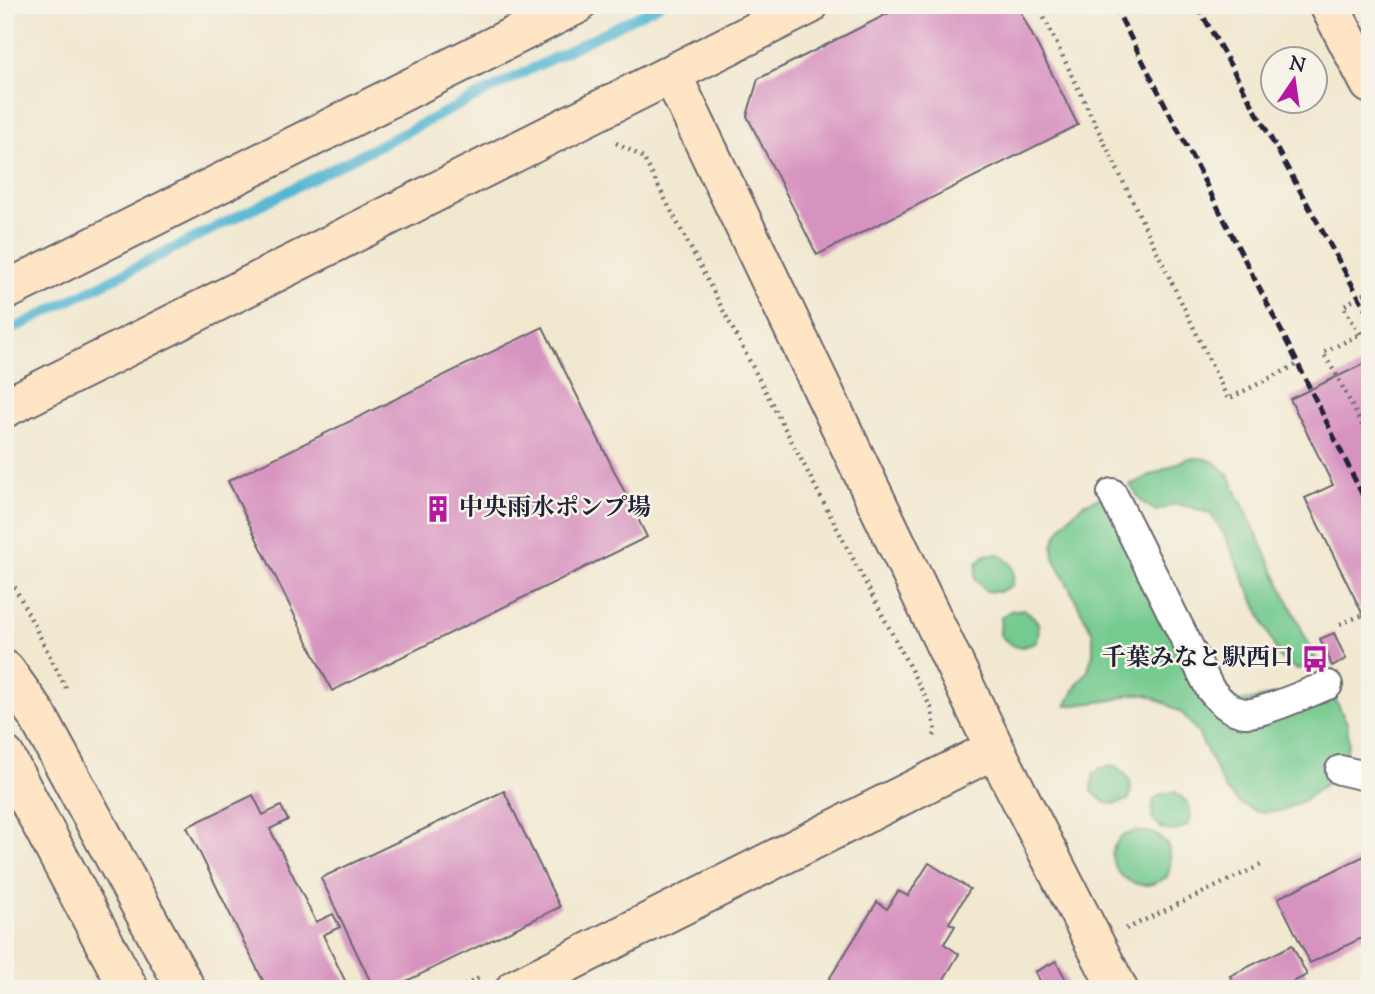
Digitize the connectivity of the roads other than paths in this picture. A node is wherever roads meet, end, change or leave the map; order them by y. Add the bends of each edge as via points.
1 (576, 5) edge
2 (809, 5) edge
3 (1329, 5) edge
4 (672, 75) junction
5 (1370, 84) edge
6 (5, 291) edge
7 (5, 408) edge
8 (1112, 494) dead end
9 (5, 670) edge
10 (1328, 685) dead end
11 (995, 749) junction
12 (5, 756) edge
13 (1340, 769) dead end
14 (1370, 777) edge
15 (499, 983) edge
16 (129, 989) edge
17 (186, 989) edge
18 (1118, 989) edge

1 - 6 street
2 - 4 street
3 - 5 street
4 - 7 street
4 - 11 street
8 - 10 street via 1210,689 1224,705 1246,714
9 - 17 street via 37,715
11 - 15 street
11 - 18 street
12 - 16 street
13 - 14 street

